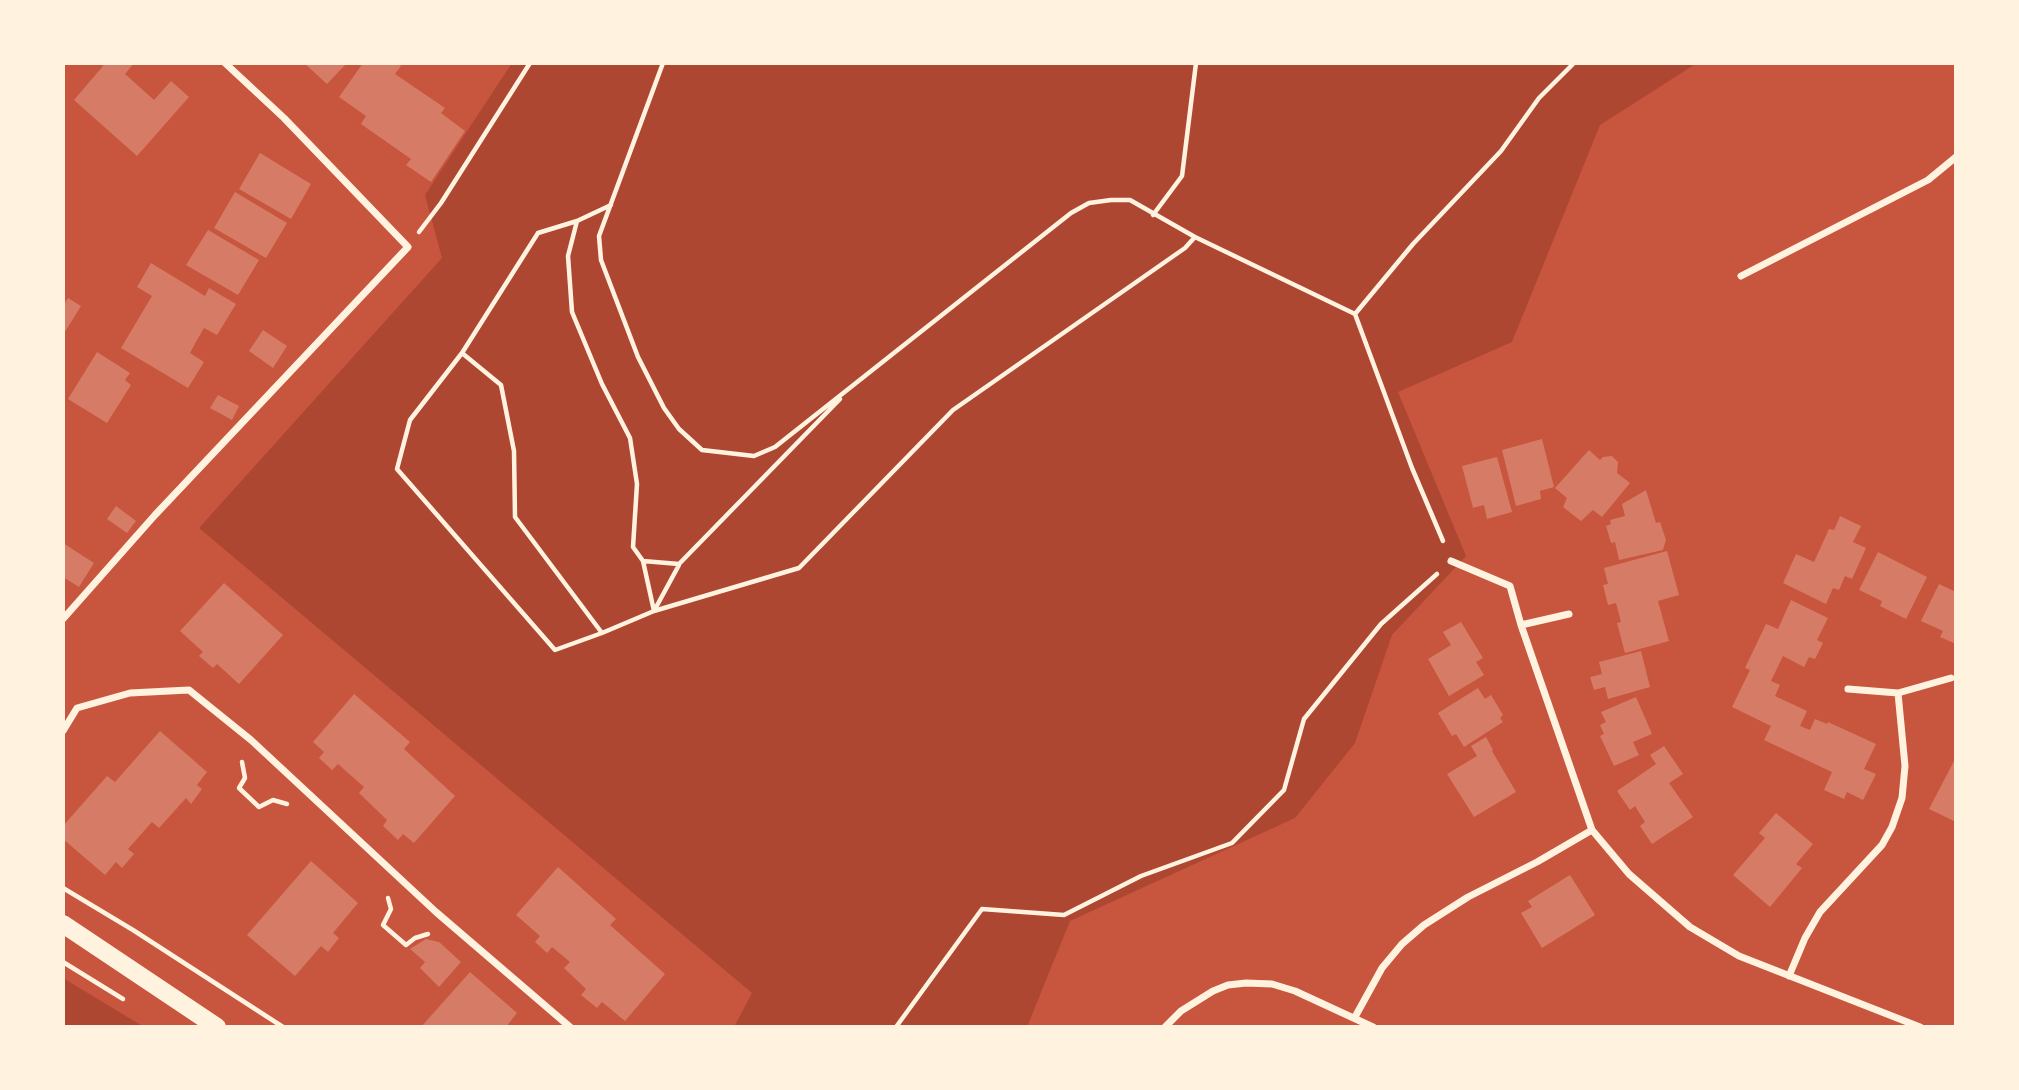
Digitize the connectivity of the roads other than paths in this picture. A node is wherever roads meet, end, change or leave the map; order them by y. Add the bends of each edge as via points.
1 (225, 63) edge
2 (1956, 157) edge
3 (1741, 276) dead end
4 (1451, 561) road end
5 (1569, 614) dead end
6 (63, 619) edge
7 (1521, 625) junction
8 (1951, 678) dead end
9 (1848, 690) dead end
10 (1898, 694) junction
11 (63, 731) edge
12 (1592, 830) junction
13 (63, 924) edge
14 (1789, 976) junction
15 (1355, 1017) junction
16 (217, 1027) edge
17 (570, 1027) edge
18 (1165, 1027) edge
19 (1373, 1027) edge
20 (1920, 1027) edge

1 - 6 street via 408,247
2 - 3 street via 1928,180
4 - 7 street via 1510,586
5 - 7 street
7 - 12 street
8 - 10 street
9 - 10 street
10 - 14 street via 1905,776 1895,819 1877,851 1820,912
11 - 17 street via 78,708 130,693 189,690 251,740 436,912
12 - 14 street via 1629,874 1690,927 1739,956
12 - 15 street via 1424,925 1382,968
13 - 16 main road
14 - 20 street
15 - 18 street via 1296,991 1246,982 1213,991
15 - 19 street

